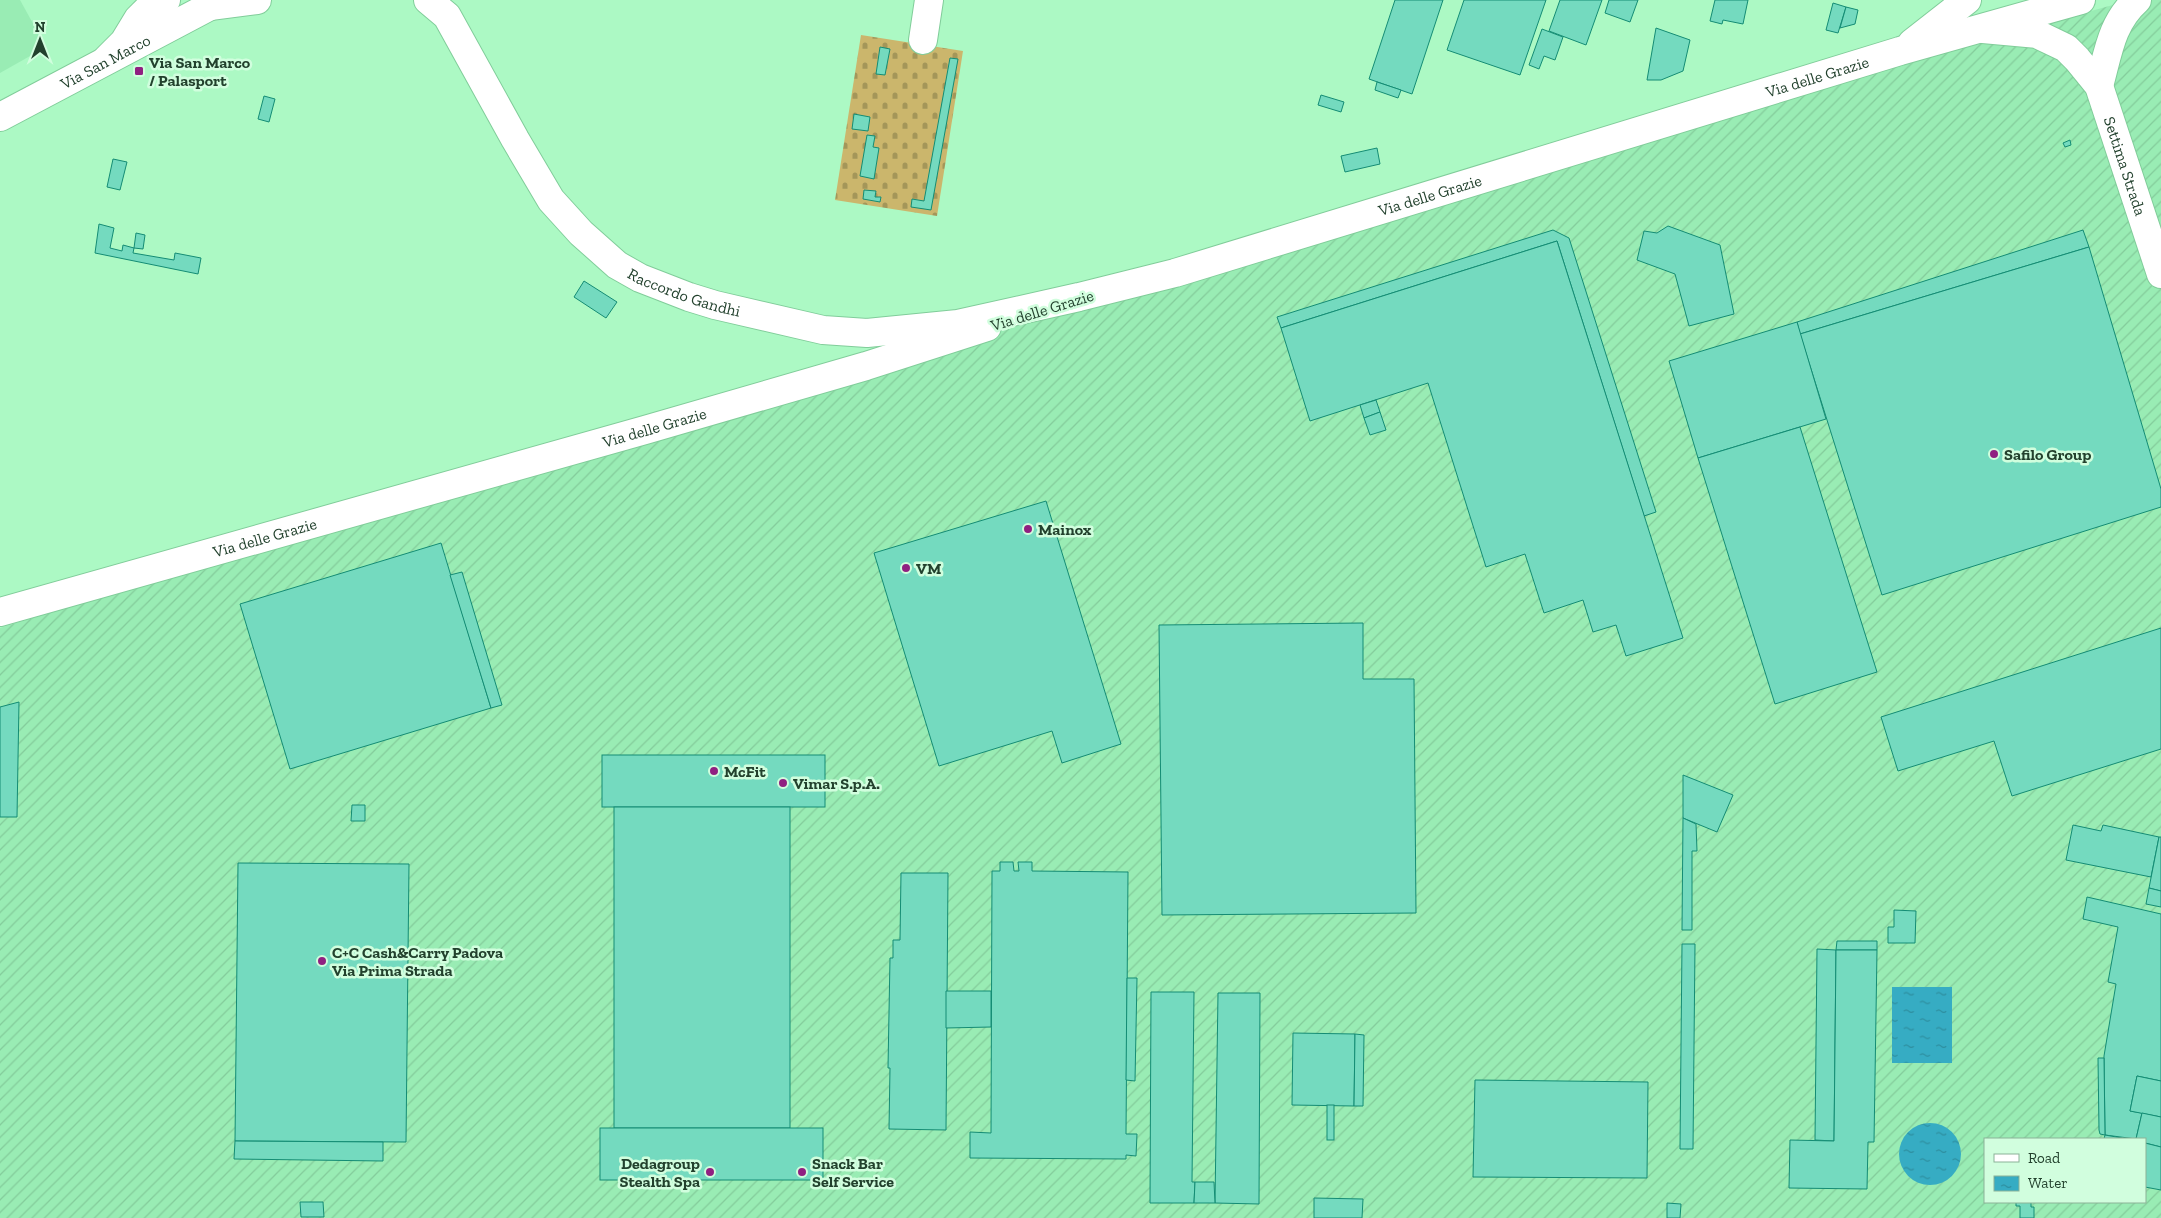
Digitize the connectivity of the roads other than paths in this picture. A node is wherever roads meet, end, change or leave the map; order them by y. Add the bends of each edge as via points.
1 (166, 0) edge
2 (257, 0) edge
3 (428, 0) edge
4 (929, 0) edge
5 (1967, 0) edge
6 (2081, 0) edge
7 (2137, 0) edge
8 (213, 3) edge
9 (1982, 29) junction
10 (923, 40) dead end
11 (1900, 51) junction
12 (107, 59) junction
13 (2099, 86) junction
14 (0, 117) edge
15 (2161, 274) edge
16 (1079, 297) junction
17 (0, 612) edge

1 - 12 main road via 138,18 124,42
2 - 8 main road, Via San Marco
3 - 16 main road, Raccordo Gandhi via 447,16 552,200 580,233 617,265 640,278 715,305 823,330 867,333 958,324
4 - 10 main road
5 - 11 main road
6 - 9 main road, Via delle Grazie
7 - 13 main road via 2128,8 2109,43
8 - 12 main road, Via San Marco
9 - 11 main road, Via delle Grazie
9 - 13 main road, Settima Strada via 2038,34 2066,48
11 - 16 main road, Via delle Grazie via 1175,273
12 - 14 main road, Via San Marco
13 - 15 main road, Settima Strada
16 - 17 main road, Via delle Grazie via 866,366

